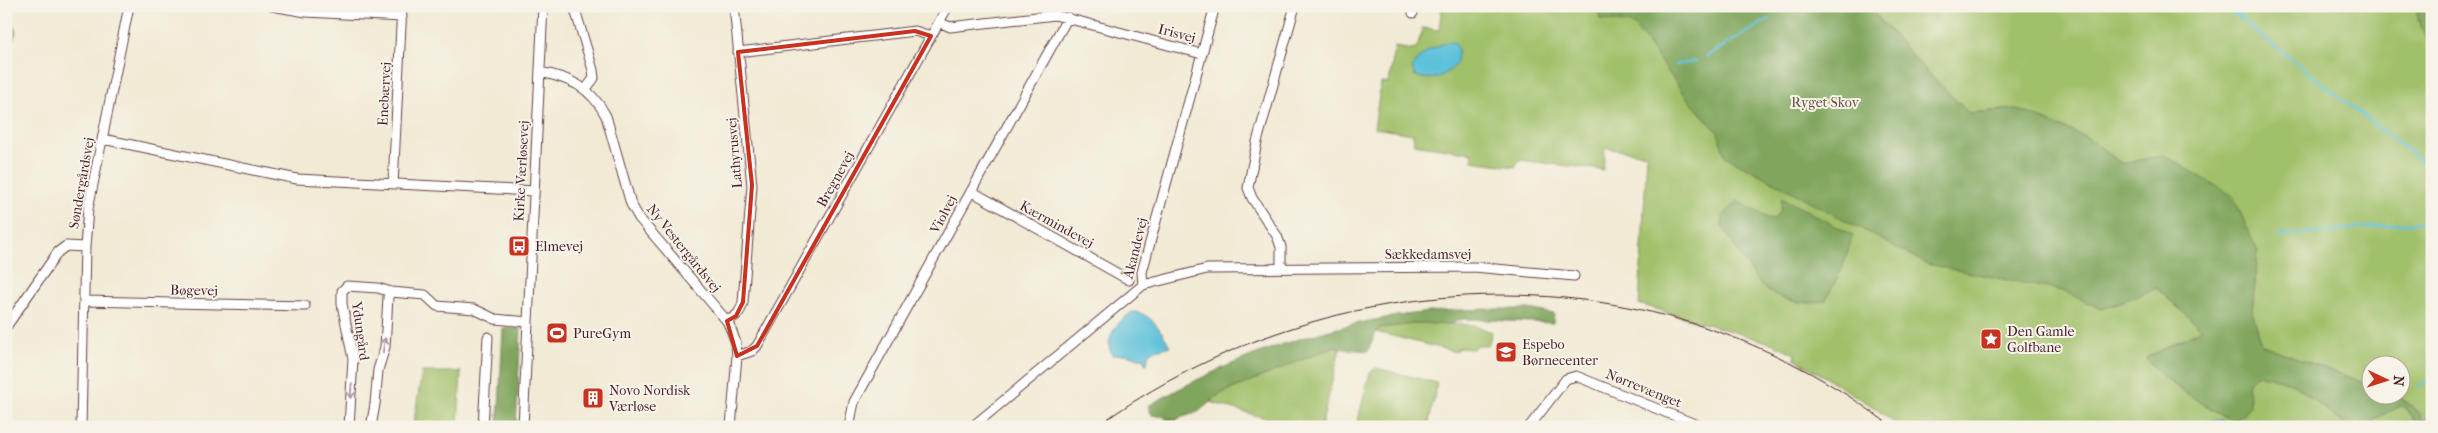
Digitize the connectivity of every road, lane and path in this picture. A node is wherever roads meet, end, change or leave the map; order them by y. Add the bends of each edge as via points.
1 (129, 6) edge
2 (272, 6) edge
3 (402, 6) edge
4 (544, 6) edge
5 (574, 6) edge
6 (734, 6) edge
7 (948, 6) edge
8 (1215, 6) edge
9 (1295, 6) edge
10 (402, 17) junction
11 (1068, 17) junction
12 (939, 22) junction
13 (931, 36) junction
14 (738, 52) junction
15 (1202, 54) junction
16 (540, 72) junction
17 (586, 89) junction
18 (103, 139) junction
19 (393, 184) junction
20 (534, 191) junction
21 (971, 191) junction
22 (85, 247) junction
23 (1281, 268) junction
24 (1574, 276) dead end
25 (1129, 280) dead end
26 (1143, 285) junction
27 (391, 292) junction
28 (84, 300) junction
29 (304, 306) dead end
30 (727, 321) junction
31 (528, 322) junction
32 (6, 326) edge
33 (488, 337) dead end
34 (737, 356) junction
35 (81, 427) edge
36 (349, 427) edge
37 (371, 427) edge
38 (483, 427) edge
39 (522, 427) edge
40 (731, 427) edge
41 (849, 427) edge
42 (972, 427) edge
43 (1529, 427) edge
44 (1702, 427) edge

1 - 18 street, Søndergårdsvej
2 - 10 street via 306,12
3 - 10 street, Enebærvej
4 - 16 street, Kirke Værløsevej
5 - 17 street via 593,70 592,83
6 - 14 street, Lathyrusvej
7 - 12 street, Bregnevej
8 - 15 street, Åkandevej
9 - 23 street via 1248,183 1252,198 1277,236 1281,247
10 - 19 street, Enebærvej
11 - 12 street, Irisvej via 1055,15 950,27
11 - 15 street, Irisvej
11 - 21 street, Violvej
12 - 13 street, Bregnevej
13 - 14 street via 915,31
13 - 34 street, Bregnevej via 758,346 752,352
14 - 30 street, Lathyrusvej via 752,185 743,302 736,316
15 - 26 street, Åkandevej via 1142,272
16 - 17 street, Ny Vestergårdsvej via 562,76
16 - 20 street, Kirke Værløsevej
17 - 30 street, Ny Vestergårdsvej via 606,116 631,204 639,218
18 - 19 street via 297,179
18 - 22 street, Søndergårdsvej via 88,209
19 - 20 street
20 - 31 street, Kirke Værløsevej
21 - 25 street, Kærmindevej
21 - 41 street, Violvej via 854,402
22 - 28 street, Søndergårdsvej
22 - 32 street via 66,246 58,252
23 - 24 street, Sækkedamsvej via 1470,267
23 - 26 street, Sækkedamsvej via 1207,269
26 - 42 street, Åkandevej
27 - 31 street, Ydungård via 425,295 437,306 474,309 495,319
27 -> 36 street, Ydungård via 347,286 342,291 353,358
37 -> 27 street, Ydungård
28 - 29 street, Bøgevej
28 - 35 street, Søndergårdsvej
30 - 34 street, Ny Vestergårdsvej via 736,343
31 - 39 street, Kirke Værløsevej
33 - 38 street
34 - 40 street, Ny Vestergårdsvej
43 - 44 street, Nørrevænget via 1566,380 1576,376

